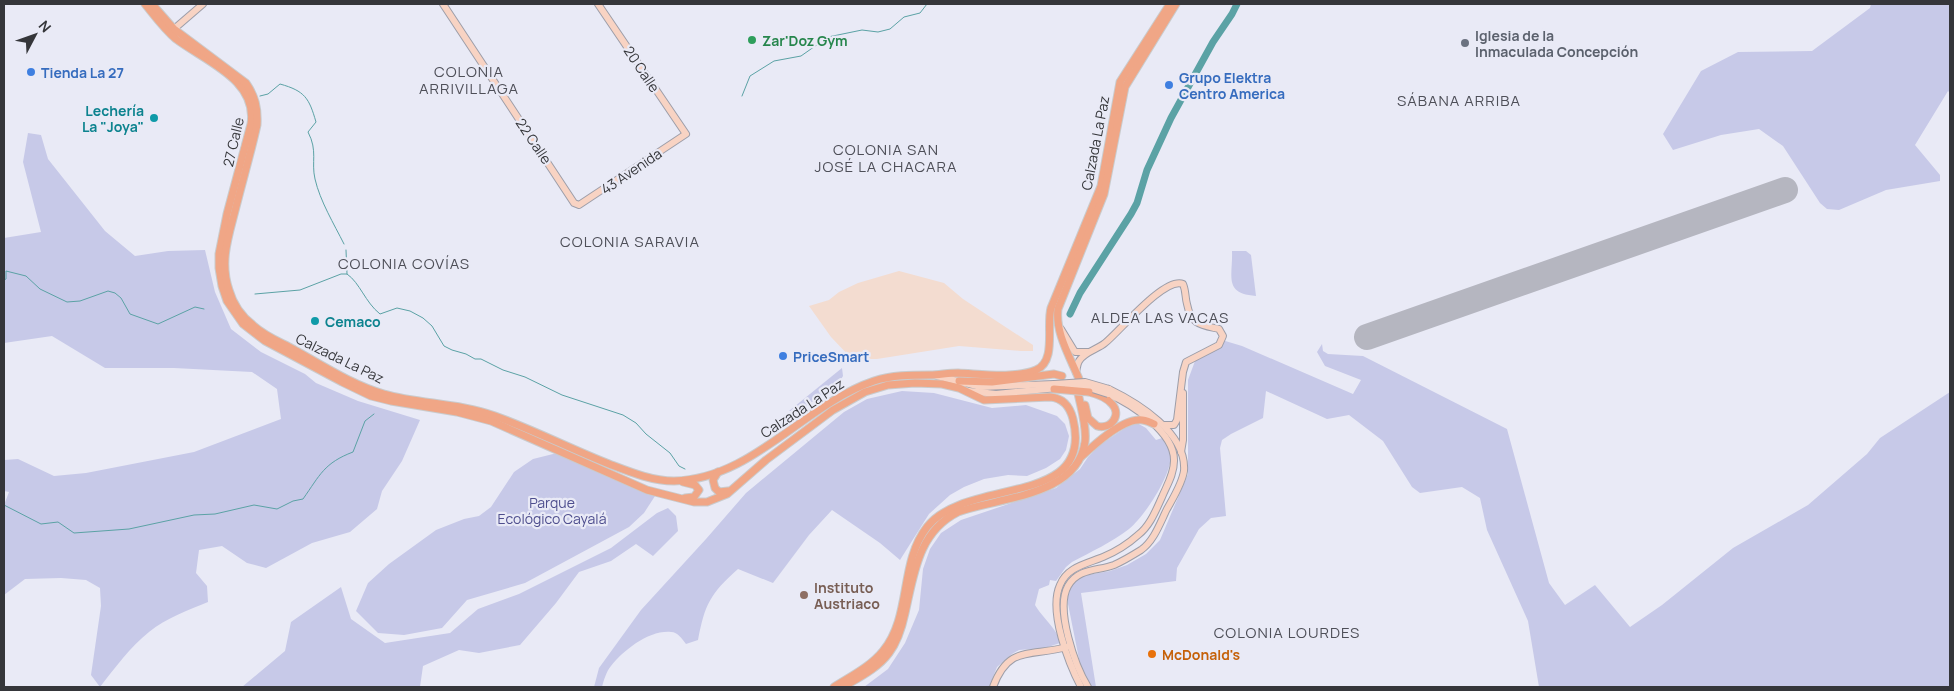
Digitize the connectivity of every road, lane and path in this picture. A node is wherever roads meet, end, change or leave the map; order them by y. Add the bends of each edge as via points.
1 (144, 4) edge
2 (150, 4) edge
3 (203, 4) edge
4 (443, 4) edge
5 (598, 4) edge
6 (1170, 4) edge
7 (1176, 4) edge
8 (171, 29) junction
9 (686, 134) joint
10 (574, 203) joint
11 (230, 300) junction
12 (1058, 309) junction
13 (1057, 323) junction
14 (1092, 352) junction
15 (933, 375) junction
16 (1062, 376) dead end
17 (1077, 376) junction
18 (1182, 377) junction
19 (958, 381) junction
20 (1054, 386) junction
21 (964, 390) junction
22 (1109, 391) junction
23 (1081, 393) junction
24 (1154, 424) junction
25 (1164, 426) junction
26 (1181, 452) junction
27 (1081, 457) junction
28 (598, 468) junction
29 (623, 469) junction
30 (718, 472) junction
31 (626, 480) junction
32 (659, 480) junction
33 (675, 481) junction
34 (731, 490) junction
35 (670, 497) junction
36 (1124, 546) junction
37 (1131, 556) junction
38 (1067, 647) junction
39 (834, 687) edge
40 (843, 687) edge
41 (994, 687) edge
42 (1082, 687) edge
43 (1088, 687) edge

1 - 8 main road, 27 Calle
2 - 8 main road
3 - 8 street
4 - 10 street, 22 Calle
5 - 9 street, 20 Calle
6 - 15 main road, Calzada La Paz via 1120,82 1099,192 1053,303 1045,362 1037,369 1014,374
7 - 12 main road, Calzada La Paz via 1125,87 1104,194
8 - 11 main road, 27 Calle via 234,79 245,92 251,108 251,124 219,254 220,278
8 - 11 main road, 27 Calle via 246,83 257,105 255,135 225,252
9 - 10 street, 43 Avenida via 586,202
11 - 28 main road, Calzada La Paz via 243,324 265,340 371,396 491,421
11 - 29 main road, Calzada La Paz via 259,330 372,390 486,413
12 - 13 main road, Calzada La Paz
12 - 17 main road via 1054,316 1055,330
13 - 14 street via 1075,352
13 - 17 main road, Calzada La Paz
14 - 17 street via 1080,359
14 - 18 street via 1145,304 1168,286 1179,282 1184,284 1187,304 1198,325 1219,329 1223,336 1219,345 1186,362
15 - 19 street
15 - 30 main road, Calzada La Paz via 911,374 858,387 741,462
16 - 19 main road via 1054,374 990,382
18 - 25 street via 1177,420
18 - 26 street
19 - 20 street via 991,388
20 - 21 street via 987,394
20 - 22 street, bridge
20 - 23 main road, bridge
21 - 34 main road, Calzada La Paz via 942,384 915,383 888,385 865,392 824,415
21 - 39 main road, Calzada La Paz via 984,400 1059,399 1070,410 1074,422 1076,439 1073,454 1064,468 1047,481 959,504 929,524 913,557 889,642 872,662
22 - 24 street
22 - 25 street via 1132,402
23 - 23 main road via 1104,398 1114,406 1116,417 1109,426 1099,427 1090,421
23 - 27 main road via 1086,436
24 - 27 main road via 1141,420 1126,423
24 - 36 street via 1173,448 1173,472 1145,530
25 - 26 street
26 - 37 street via 1183,475 1169,506 1150,542
27 - 40 main road via 1072,470 1054,484 958,512 933,529 921,550 901,629 893,647 874,667
28 - 29 main road via 623,475
28 - 31 main road, Calzada La Paz
29 - 32 main road, Calzada La Paz
30 - 33 main road, Calzada La Paz
30 - 34 main road via 713,480 715,488 720,492
31 - 32 main road via 632,476
31 - 35 main road, Calzada La Paz
32 - 33 main road, Calzada La Paz
33 - 35 main road via 695,485 698,493 692,497
34 - 35 main road, Calzada La Paz via 703,502
36 - 37 street via 1123,553
36 - 38 street via 1082,564 1062,580 1057,603
37 - 38 street via 1113,566 1084,572 1068,585 1064,604
38 - 41 street via 1017,655 1000,672
38 - 42 street via 1072,670
38 - 43 street

